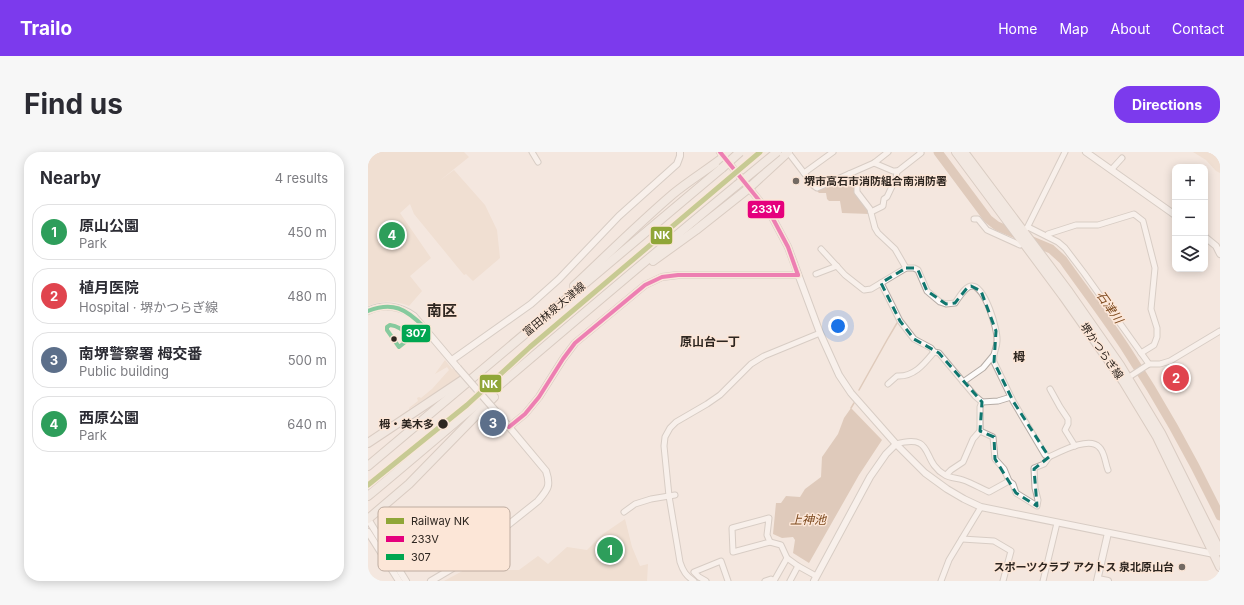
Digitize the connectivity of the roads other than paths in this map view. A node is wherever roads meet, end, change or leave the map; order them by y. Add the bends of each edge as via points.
1 (532, 152) edge
2 (680, 152) edge
3 (740, 152) edge
4 (777, 152) edge
5 (788, 152) edge
6 (833, 152) edge
7 (888, 152) edge
8 (920, 152) edge
9 (956, 152) edge
10 (964, 152) edge
11 (1065, 152) edge
12 (1086, 152) edge
13 (724, 154) edge
14 (1122, 158) dead end
15 (538, 162) dead end
16 (874, 163) junction
17 (1111, 170) junction
18 (897, 171) junction
19 (804, 173) junction
20 (849, 174) junction
21 (749, 188) junction
22 (871, 212) junction
23 (1172, 213) edge
24 (974, 219) dead end
25 (1023, 236) junction
26 (1047, 236) junction
27 (1208, 239) edge
28 (1218, 245) edge
29 (820, 249) dead end
30 (1220, 254) edge
31 (837, 266) junction
32 (906, 268) junction
33 (816, 274) dead end
34 (798, 275) junction
35 (880, 283) junction
36 (605, 295) junction
37 (368, 311) edge
38 (544, 318) junction
39 (1220, 331) edge
40 (820, 333) junction
41 (509, 348) junction
42 (934, 352) junction
43 (1141, 353) junction
44 (993, 356) junction
45 (452, 360) junction
46 (1147, 365) junction
47 (511, 376) junction
48 (1128, 378) junction
49 (963, 382) junction
50 (888, 384) dead end
51 (1050, 389) dead end
52 (1011, 397) junction
53 (982, 402) junction
54 (509, 427) junction
55 (980, 431) junction
56 (368, 443) edge
57 (896, 444) junction
58 (1075, 446) junction
59 (1049, 457) junction
60 (368, 466) edge
61 (1108, 470) dead end
62 (946, 475) junction
63 (1009, 481) junction
64 (675, 495) dead end
65 (368, 496) edge
66 (669, 496) junction
67 (382, 507) edge
68 (981, 507) junction
69 (378, 510) edge
70 (624, 512) dead end
71 (368, 519) edge
72 (510, 523) edge
73 (1057, 523) junction
74 (368, 532) edge
75 (1108, 533) junction
76 (378, 535) edge
77 (962, 539) junction
78 (770, 542) junction
79 (378, 548) edge
80 (1218, 552) edge
81 (787, 558) junction
82 (798, 566) junction
83 (1220, 567) edge
84 (393, 571) edge
85 (400, 571) edge
86 (448, 571) edge
87 (815, 579) edge
88 (1098, 580) edge
89 (399, 581) edge
90 (406, 581) edge
91 (431, 581) edge
92 (694, 581) edge
93 (706, 581) edge
94 (728, 581) edge
95 (765, 581) edge
96 (774, 581) edge
97 (790, 581) edge
98 (941, 581) edge
99 (1003, 581) edge
100 (1043, 581) edge
101 (1108, 581) edge

1 - 15 street
2 - 45 street via 677,164 619,216 531,304
3 - 38 main road, 富田林泉大津線, bridge
4 - 36 main road, 富田林泉大津線, bridge
5 - 19 street
5 - 21 main road
6 - 19 street
7 - 16 street
8 - 18 street
9 - 25 main road, 堺かつらぎ線 via 1009,223
10 - 25 main road, 堺かつらぎ線
11 - 25 street
12 - 17 street
13 - 21 street
13 - 38 main road via 625,236
14 - 17 street
16 - 18 street
16 - 20 street
17 - 23 street
18 - 22 street via 883,206
19 - 20 street via 817,188
20 - 22 street
21 - 34 street via 771,215 788,247
21 - 36 main road via 696,230
22 - 32 street via 878,233 895,249
24 - 25 street via 987,230
25 - 26 street
25 - 48 main road, 堺かつらぎ線 via 1073,298
25 - 48 main road, 堺かつらぎ線 via 1103,351
26 - 43 street via 1065,248
26 - 43 street via 1076,225 1098,225 1134,214 1143,221 1155,268 1151,309 1157,337 1154,345
27 - 28 street
28 - 30 street
29 - 31 street
31 - 33 street
31 - 35 street via 864,290 871,290
32 - 35 street
32 - 44 street via 918,270 927,291 946,304 955,304 967,288 972,286 981,291 989,306 996,331 997,341
34 - 40 street
34 - 54 street via 678,275 662,277 645,285 575,343 539,397 525,414
35 - 42 street via 900,322 914,339
36 - 47 main road, 富田林泉大津線
37 - 45 street via 385,306 407,311
38 - 41 main road, 富田林泉大津線
39 - 46 street via 1170,361
40 - 57 street via 851,394
40 - 66 street via 751,364 720,395 670,428 664,446
41 - 56 main road
41 - 60 main road, 富田林泉大津線
42 - 49 street via 939,353
42 - 50 street via 921,367 905,376 897,376
43 - 46 street
44 - 49 street via 990,362
44 - 52 street
45 - 54 street, bridge
46 - 48 street
47 - 65 main road, 富田林泉大津線
47 - 67 main road via 409,484
48 - 80 main road, 堺かつらぎ線
49 - 53 street
51 - 58 street via 1068,419 1065,430
52 - 53 street
52 - 59 street via 1045,455
53 - 55 street
54 - 72 street via 546,471 548,478 548,488 538,501
55 - 62 street via 973,439 963,462
55 - 63 street via 993,437 996,459 1004,468
57 - 62 street via 912,440 919,442 936,468
57 - 68 street via 939,484
57 - 87 street via 870,477
58 - 59 street
58 - 61 street via 1092,443 1100,447
59 - 63 street via 1044,464 1034,468 1037,506 1016,493
62 - 63 street via 989,492
64 - 66 street
66 - 70 street via 651,498 635,504
66 - 92 street via 680,562 683,570
68 - 73 street
68 - 77 street
69 - 71 main road
71 - 76 street
73 - 75 street
73 - 100 street
74 - 79 street
75 - 80 street
75 - 88 street
77 - 98 street via 949,560
77 - 99 street via 994,542 1011,551
78 - 78 street via 767,535 769,518 732,528 733,552
78 - 81 street via 781,545
80 - 83 main road, 堺かつらぎ線
81 - 82 street
81 - 96 street
82 - 87 street
82 - 97 street
84 - 89 street
85 - 90 street
86 - 91 street
88 - 101 street
93 - 94 street via 694,572 721,561
95 - 96 street

